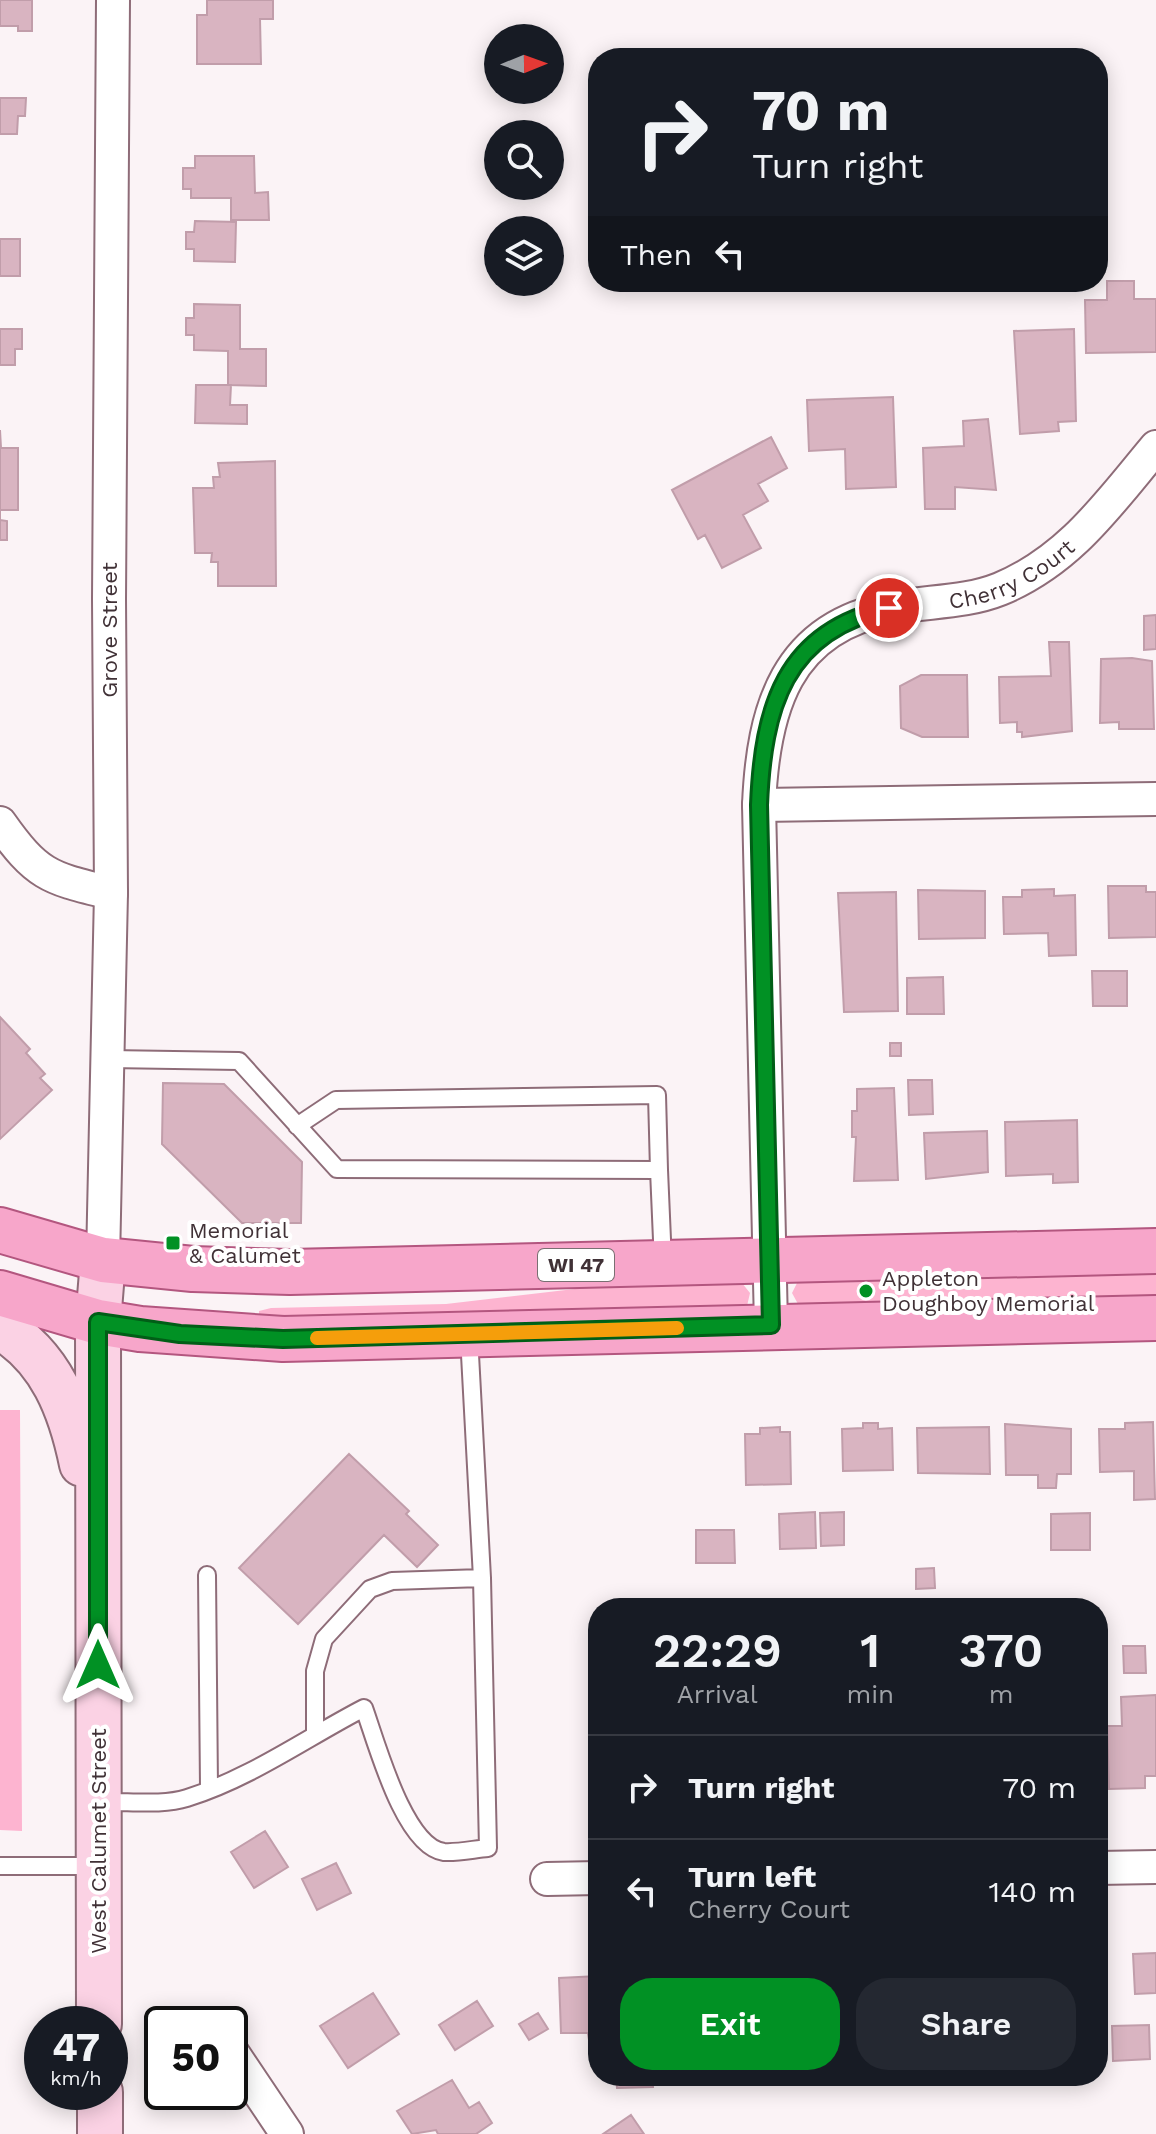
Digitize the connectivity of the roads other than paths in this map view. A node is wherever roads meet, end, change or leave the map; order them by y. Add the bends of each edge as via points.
1 (113, 0) edge
2 (1156, 447) edge
3 (1156, 799) edge
4 (759, 805) junction
5 (0, 823) edge
6 (111, 893) junction
7 (109, 1059) junction
8 (297, 1126) junction
9 (659, 1170) junction
10 (0, 1230) edge
11 (1156, 1251) edge
12 (103, 1260) junction
13 (769, 1261) junction
14 (663, 1263) junction
15 (0, 1293) edge
16 (1156, 1318) edge
17 (98, 1322) junction
18 (771, 1325) junction
19 (0, 1327) edge
20 (469, 1334) junction
21 (98, 1546) junction
22 (207, 1575) dead end
23 (482, 1578) junction
24 (315, 1733) junction
25 (209, 1788) junction
26 (99, 1802) junction
27 (0, 1866) edge
28 (98, 1866) junction
29 (1156, 1867) edge
30 (1108, 1868) edge
31 (588, 1878) edge
32 (547, 1879) dead end
33 (99, 2006) edge
34 (248, 2076) edge
35 (100, 2110) edge
36 (100, 2134) edge
37 (287, 2134) edge

1 - 6 street, Grove Street
2 - 4 street, Cherry Court via 1100,518 1029,574 971,599 862,614 815,642 782,681 772,710
3 - 4 street
4 - 13 street, Cherry Court
5 - 6 street via 32,864 53,879
6 - 7 street, Grove Street
7 - 8 lane via 239,1061
7 - 12 street, Grove Street
8 - 9 lane via 337,1169
8 - 9 lane via 336,1100 657,1095
9 - 14 lane
10 - 12 main road, WI 47
11 - 13 main road, WI 47
12 - 14 main road, WI 47 via 290,1272
12 - 17 main road, West Calumet Street
13 - 14 main road, WI 47
13 - 18 street, Cherry Court
15 - 17 main road
16 - 18 main road
17 - 20 main road via 180,1334 283,1339
17 - 21 main road, West Calumet Street
18 - 20 main road
19 - 21 main road via 29,1349 64,1401
20 - 23 lane
21 - 26 main road, West Calumet Street
22 - 25 lane
23 - 24 lane via 392,1581 370,1589 324,1639 315,1671
23 - 24 lane via 488,1848 442,1852 420,1838 392,1786 364,1708
24 - 25 lane via 264,1766
25 - 26 lane via 186,1799
26 - 28 main road, West Calumet Street
27 - 28 lane
28 - 33 main road, West Calumet Street
29 - 30 street
31 - 32 street
34 - 37 street
35 - 36 main road

